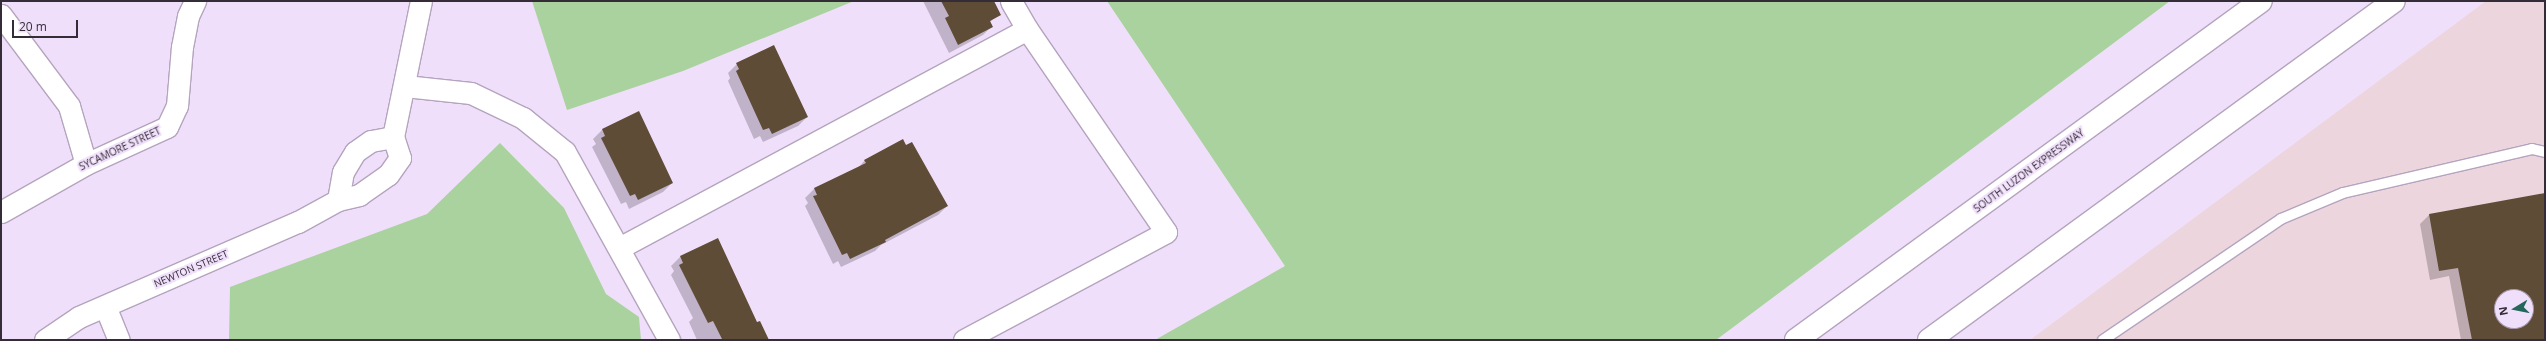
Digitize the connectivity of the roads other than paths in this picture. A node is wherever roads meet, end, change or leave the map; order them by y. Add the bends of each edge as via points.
1 (195, 1) edge
2 (421, 1) edge
3 (1011, 1) edge
4 (2262, 1) edge
5 (2394, 1) edge
6 (1, 15) edge
7 (1027, 29) junction
8 (405, 86) junction
9 (393, 137) junction
10 (2545, 152) edge
11 (86, 164) junction
12 (338, 200) junction
13 (1, 212) edge
14 (619, 248) junction
15 (105, 306) junction
16 (45, 340) edge
17 (118, 340) edge
18 (669, 340) edge
19 (964, 340) edge
20 (1796, 340) edge
21 (1929, 340) edge
22 (2103, 340) edge

1 - 11 street, SYCAMORE STREET via 188,16 182,47 177,106 168,127
2 - 8 street
3 - 7 street
4 - 20 highway, SOUTH LUZON EXPRESSWAY
5 - 21 highway
6 - 11 street via 69,106
7 - 14 street
7 - 19 street via 1166,232
8 - 9 street
8 - 14 street via 471,93 523,118 565,152
9 - 12 street via 371,141 355,152 343,172
9 - 12 street, NEWTON STREET via 400,158 388,175 358,194
10 - 22 lane via 2532,149 2343,193 2281,219
11 - 13 street, SYCAMORE STREET
12 - 15 street, NEWTON STREET via 298,222
14 - 18 street
15 - 16 street, NEWTON STREET via 79,317
15 - 17 street

